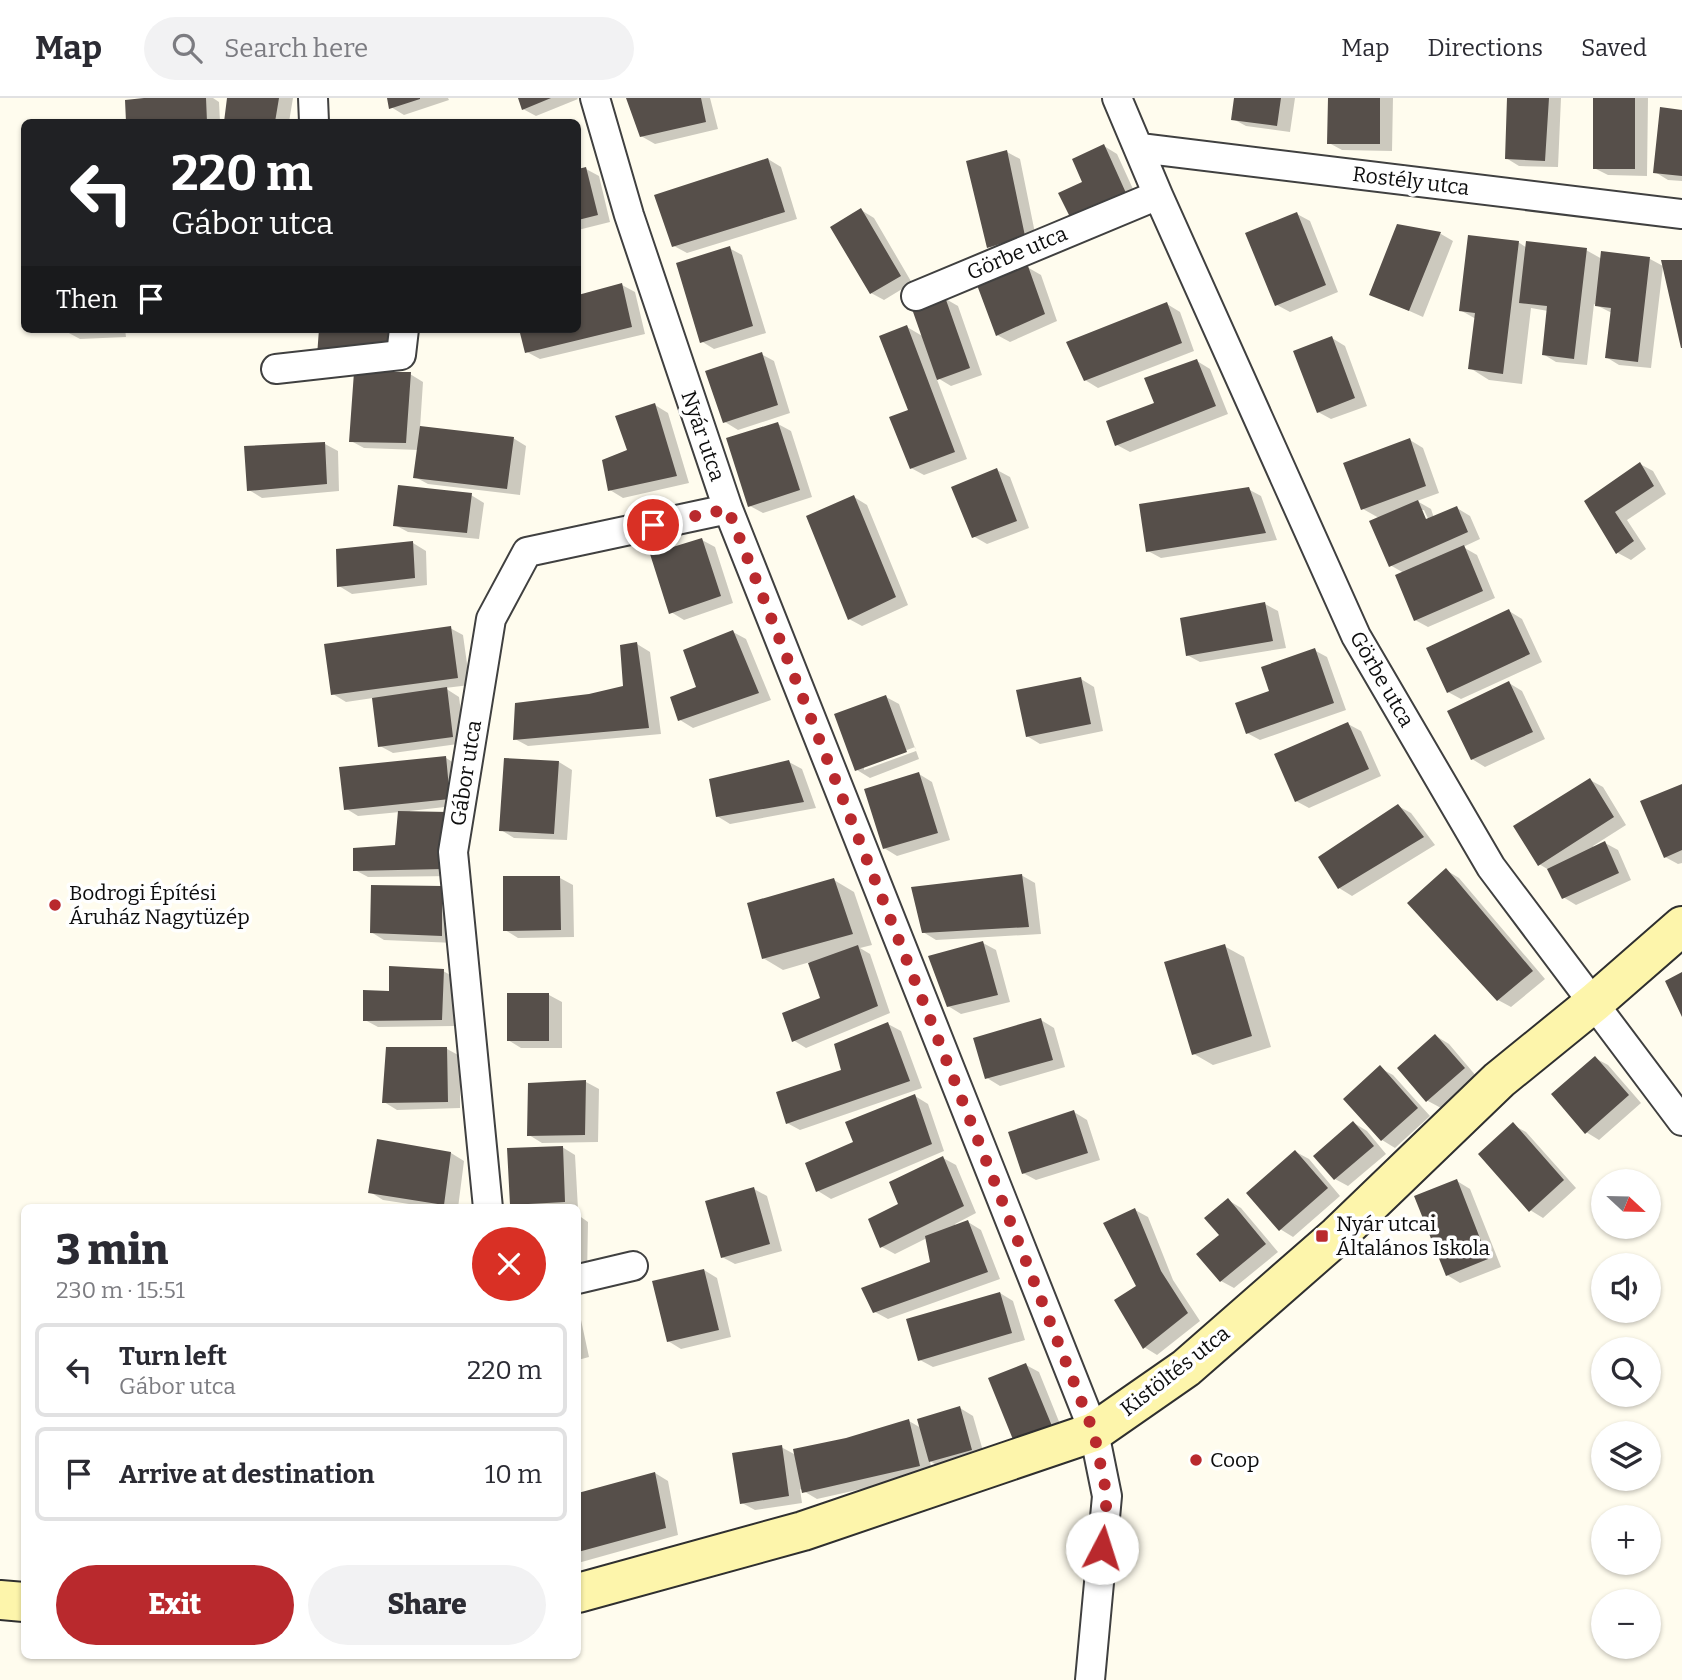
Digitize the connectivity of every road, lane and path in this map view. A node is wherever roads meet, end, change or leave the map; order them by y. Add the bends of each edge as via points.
1 (313, 98) edge
2 (595, 98) edge
3 (1117, 98) edge
4 (314, 119) edge
5 (1140, 148) junction
6 (1158, 195) junction
7 (1682, 214) edge
8 (916, 296) dead end
9 (404, 333) edge
10 (276, 369) dead end
11 (728, 509) junction
12 (1682, 926) edge
13 (1595, 1002) junction
14 (1682, 1121) edge
15 (488, 1204) edge
16 (633, 1266) dead end
17 (581, 1278) edge
18 (1094, 1433) junction
19 (581, 1592) edge
20 (0, 1600) edge
21 (21, 1602) edge
22 (1090, 1680) edge

1 - 4 street
2 - 11 street, Nyár utca via 629,215
3 - 5 street, Görbe utca
5 - 6 street, Görbe utca
5 - 7 street, Rostély utca
6 - 8 street, Görbe utca
6 - 13 street, Görbe utca via 1356,636 1491,867
9 - 10 street via 401,355
11 - 15 street, Gábor utca via 527,552 491,619 453,852
11 - 18 street, Nyár utca
12 - 13 street, Kistöltés utca
13 - 14 street, Görbe utca
13 - 18 street, Kistöltés utca via 1499,1080 1338,1235 1186,1368
16 - 17 street
18 - 19 street, Kistöltés utca via 803,1531
18 - 22 street, Nyár utca via 1107,1496
20 - 21 street

